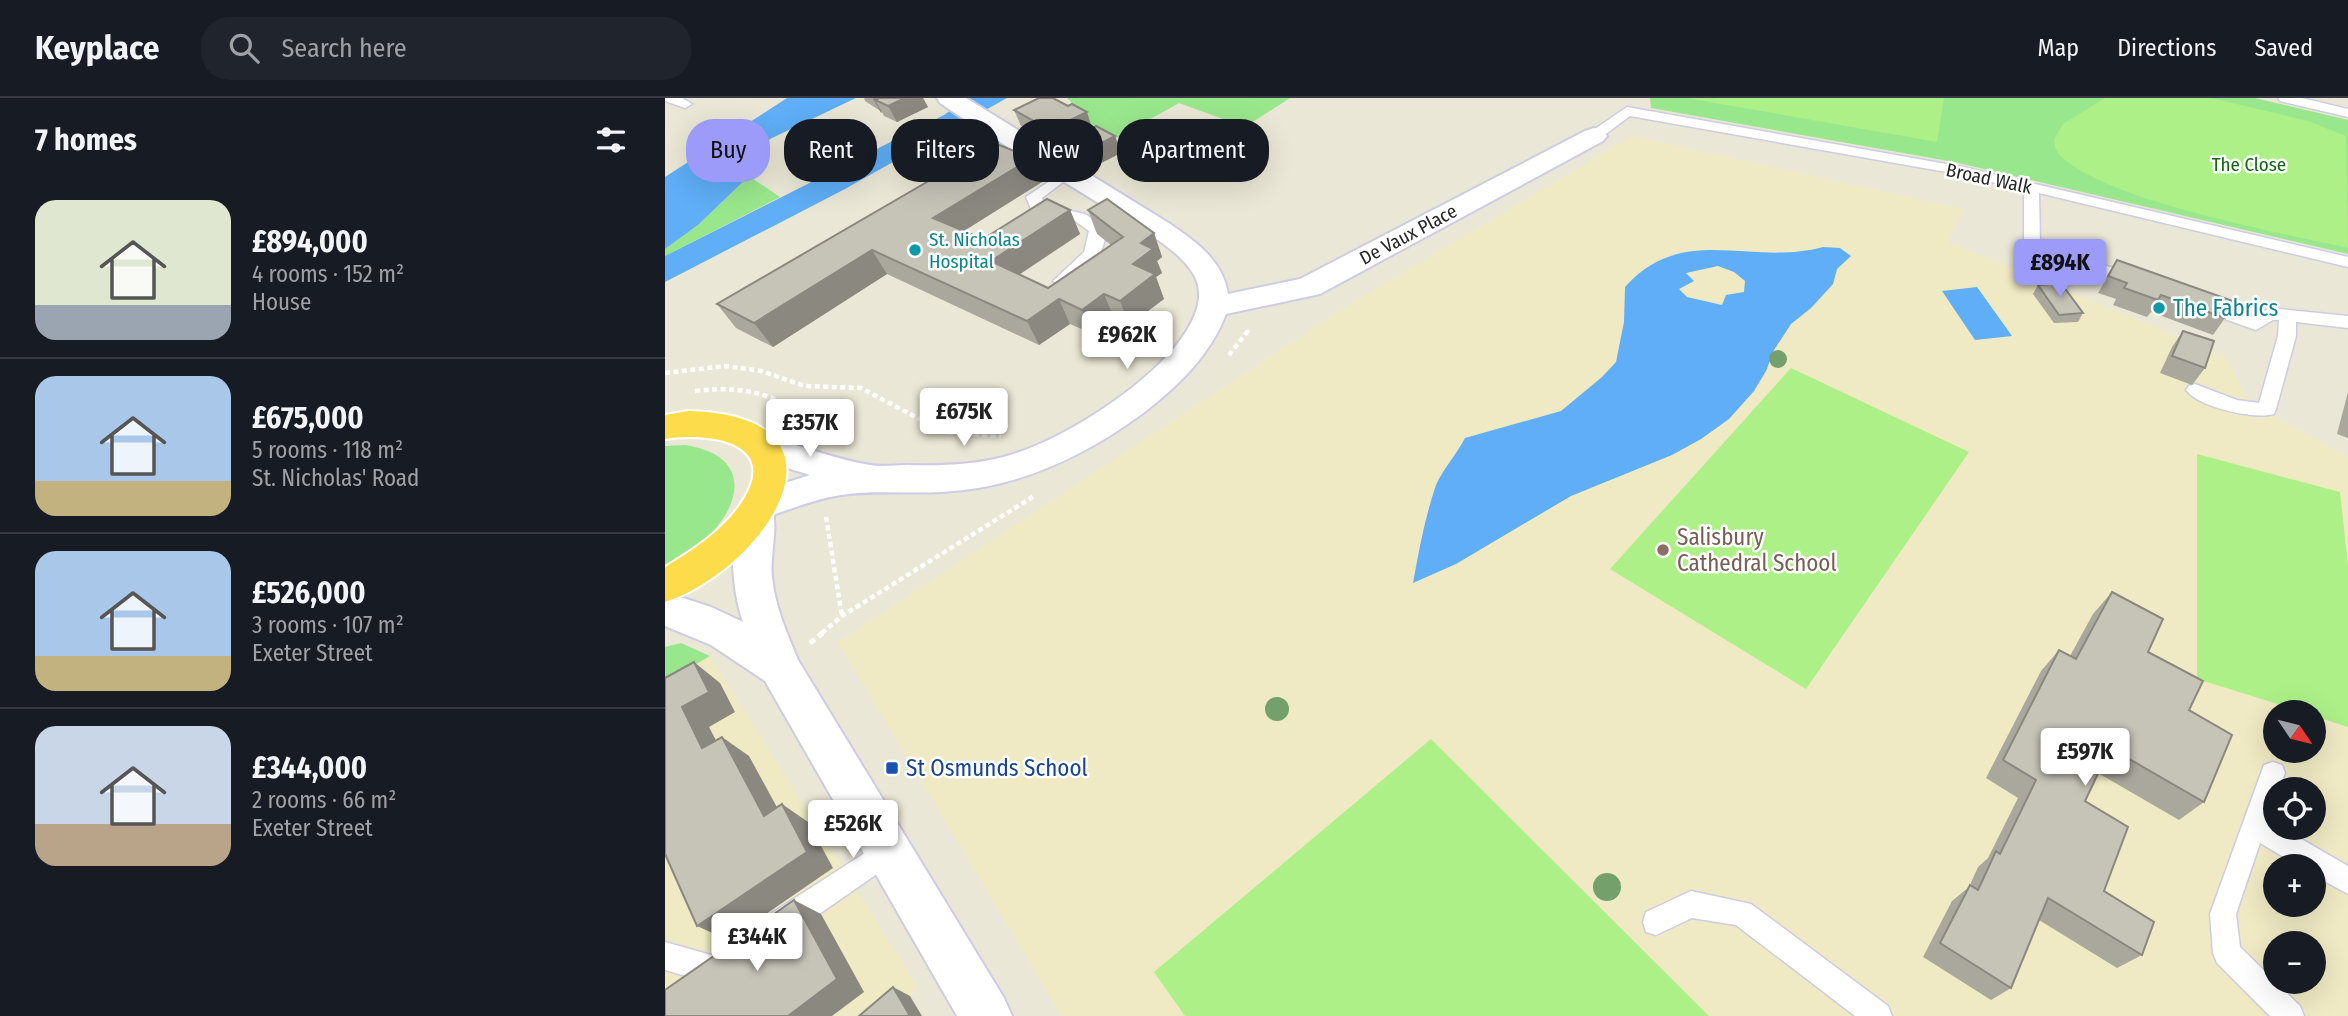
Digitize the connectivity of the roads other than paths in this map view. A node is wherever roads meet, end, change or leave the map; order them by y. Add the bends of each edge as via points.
1 (670, 98) edge
2 (2285, 98) edge
3 (951, 99) edge
4 (684, 104) dead end
5 (1626, 105) edge
6 (2348, 113) edge
7 (1604, 129) joint
8 (1013, 138) edge
9 (1055, 182) edge
10 (1084, 182) edge
11 (2031, 187) junction
12 (2348, 262) edge
13 (2151, 287) edge
14 (1052, 288) edge
15 (2190, 301) edge
16 (1213, 307) junction
17 (2288, 316) junction
18 (2348, 322) edge
19 (2195, 390) dead end
20 (665, 427) edge
21 (763, 448) junction
22 (872, 479) junction
23 (758, 508) junction
24 (665, 586) edge
25 (665, 610) edge
26 (780, 668) junction
27 (2273, 773) dead end
28 (2253, 825) junction
29 (888, 851) junction
30 (2348, 881) edge
31 (1656, 922) dead end
32 (665, 956) edge
33 (986, 1016) edge
34 (1878, 1016) edge
35 (2290, 1016) edge

1 - 4 lane
2 - 6 lane
3 - 8 street
5 - 7 lane
5 - 11 lane, Broad Walk
7 - 16 street, De Vaux Place via 1309,286
9 - 14 lane via 1034,197 1037,208 1080,217 1097,229 1098,241 1081,266
10 - 16 street via 1184,249 1210,277
11 - 12 lane, Broad Walk
11 - 13 lane via 2032,246
15 - 17 lane via 2256,324 2270,314
16 - 22 street via 1198,343 1173,371 1063,449 1018,467 980,475
17 - 18 lane
17 - 19 lane via 2267,409 2241,408
20 - 21 highway via 714,422 745,433
21 - 22 street
21 - 23 highway via 769,483
22 - 23 street via 832,482
23 - 24 highway via 732,541
23 - 26 street via 753,583
25 - 26 street via 733,634
26 - 29 street
27 - 28 lane
28 - 30 lane
28 - 35 lane via 2223,914 2227,953
29 - 32 lane via 713,970
29 - 33 street
31 - 34 lane via 1691,904 1742,913

